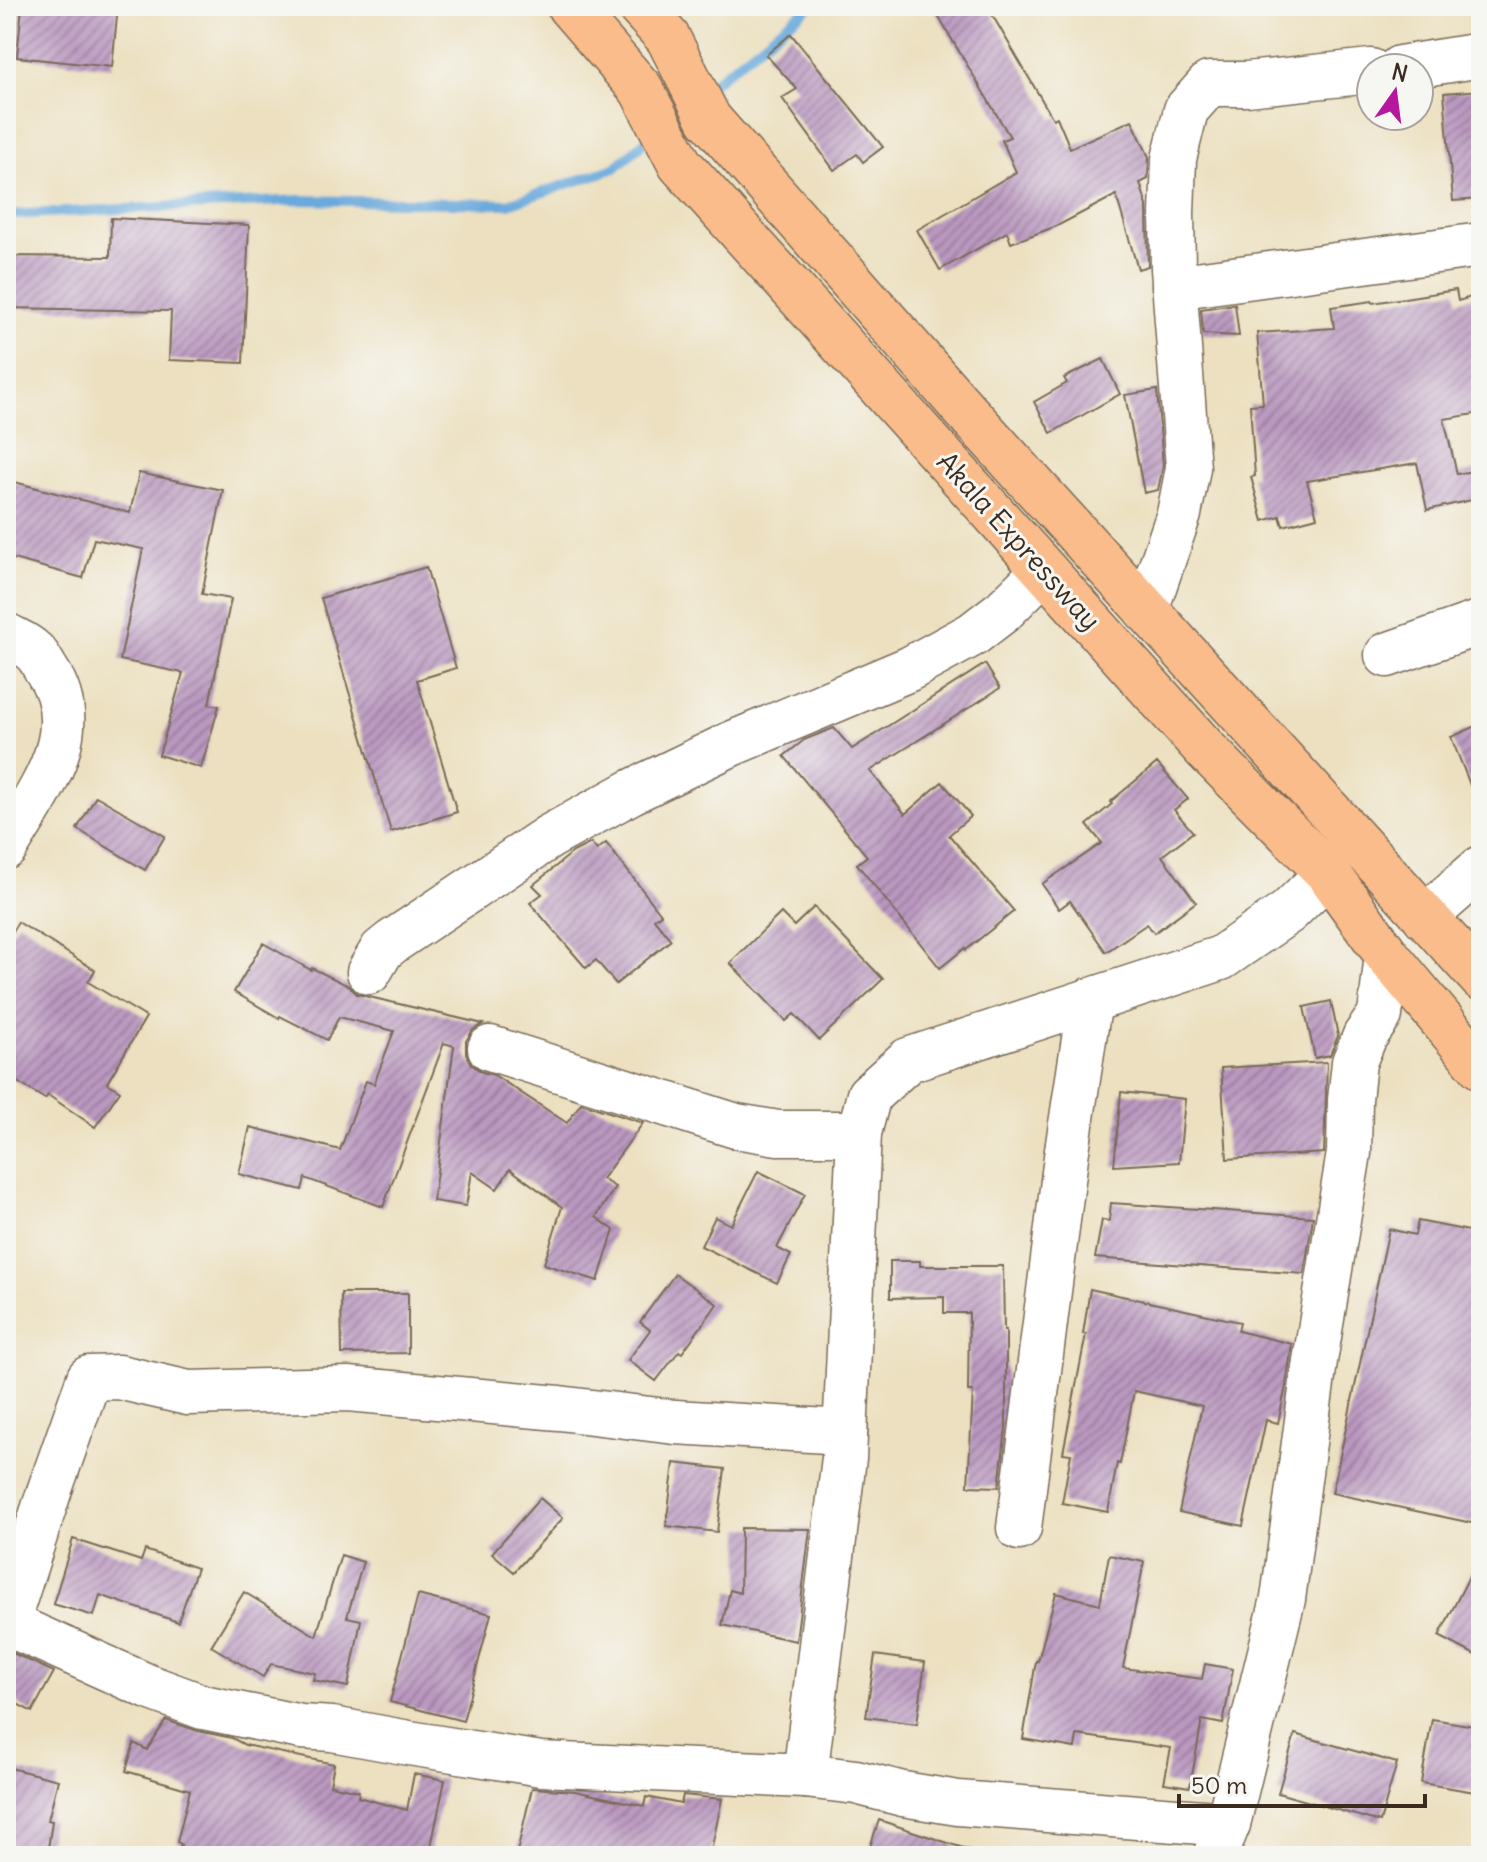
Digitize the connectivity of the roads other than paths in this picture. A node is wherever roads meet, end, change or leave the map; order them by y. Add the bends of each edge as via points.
1 (569, 6) edge
2 (639, 6) edge
3 (1481, 55) edge
4 (1435, 62) edge
5 (1355, 73) edge
6 (1481, 245) edge
7 (1174, 287) junction
8 (1044, 570) junction
9 (1146, 610) junction
10 (1481, 622) edge
11 (6, 635) edge
12 (1387, 655) dead end
13 (6, 847) edge
14 (1481, 868) edge
15 (1328, 873) junction
16 (1425, 917) junction
17 (1387, 955) junction
18 (369, 972) dead end
19 (1481, 978) edge
20 (1090, 1000) junction
21 (490, 1048) dead end
22 (1481, 1067) edge
23 (859, 1133) junction
24 (845, 1432) junction
25 (1019, 1528) dead end
26 (7, 1623) edge
27 (805, 1776) junction
28 (1222, 1840) edge

1 - 8 main road, Akala Expressway via 641,89 680,164
2 - 9 main road, Akala Expressway via 668,38 709,119
3 - 4 street
5 - 7 street via 1209,84 1186,110 1174,159
6 - 7 street
7 - 9 street via 1188,468 1179,514
8 - 15 main road, Akala Expressway via 1206,750
8 - 18 street via 973,634 909,669 731,744 549,837 392,942
9 - 16 main road, Akala Expressway
10 - 12 street
11 - 13 street via 34,651 55,684 62,715 61,741 48,778
14 - 16 street
15 - 17 main road, Akala Expressway
15 - 20 street via 1288,912 1221,958
16 - 19 main road, Akala Expressway
17 - 22 main road, Akala Expressway
17 - 28 street via 1380,1015 1354,1062 1349,1153 1283,1599
20 - 23 street via 908,1060 869,1095
20 - 25 street
21 - 23 street via 736,1126 778,1133
23 - 24 street
24 - 26 street via 675,1422 348,1389 188,1393 119,1377 89,1378
24 - 27 street
26 - 27 street via 203,1707 301,1727 541,1764
27 - 28 street

